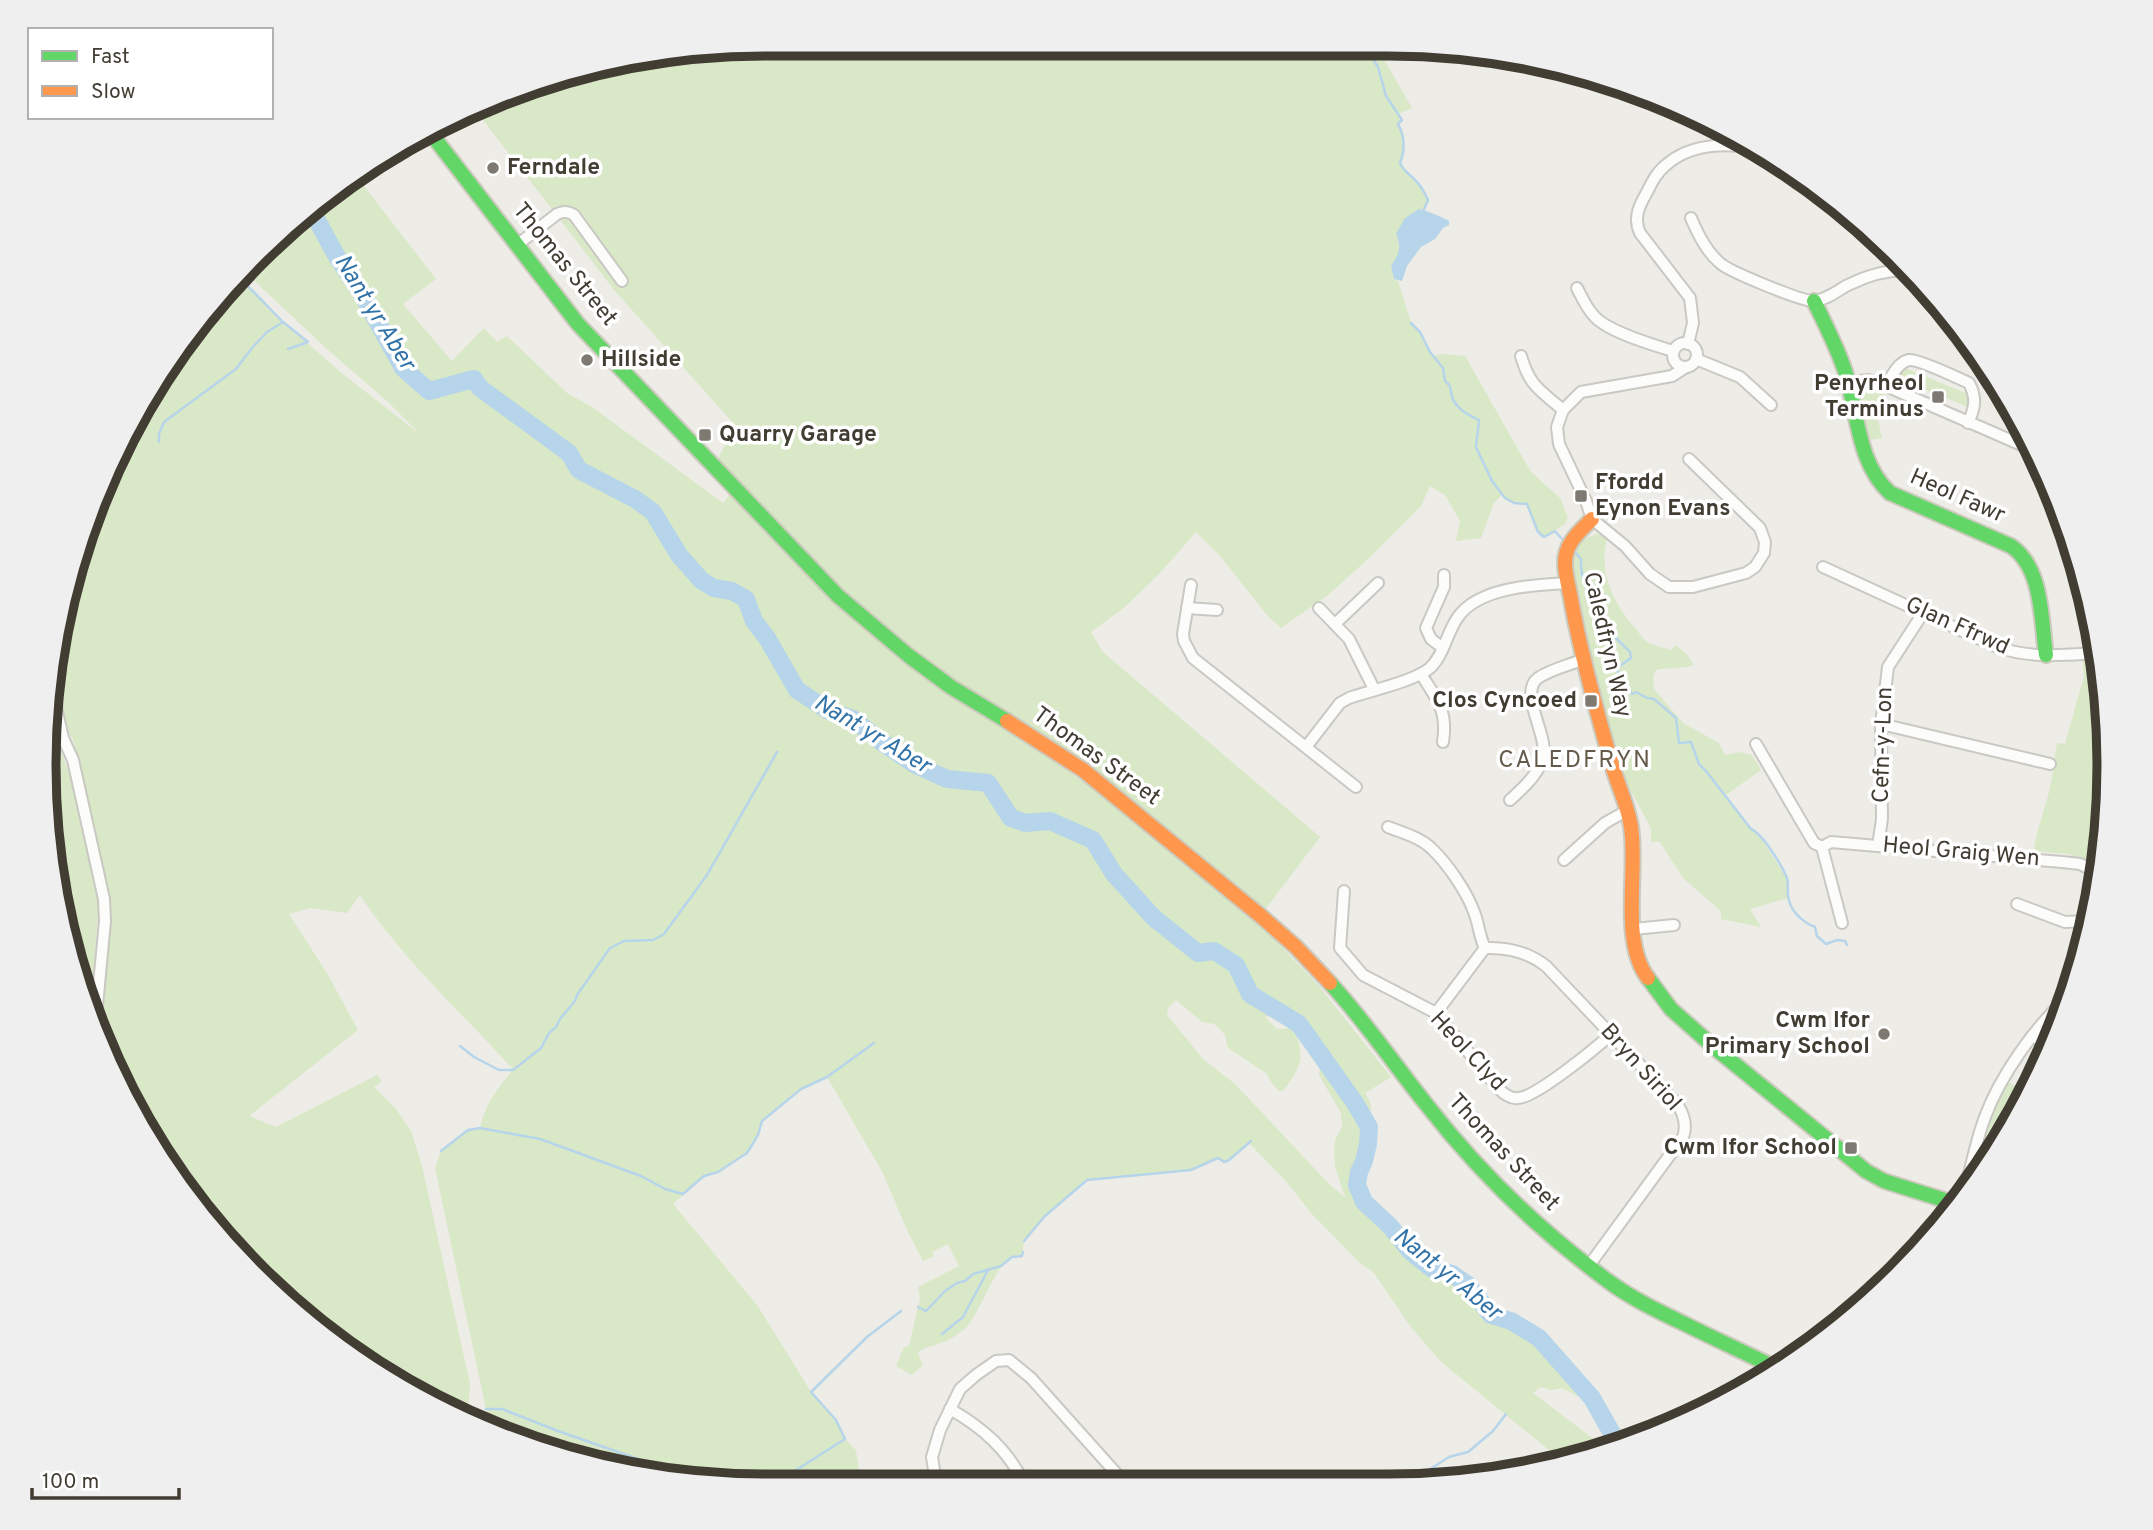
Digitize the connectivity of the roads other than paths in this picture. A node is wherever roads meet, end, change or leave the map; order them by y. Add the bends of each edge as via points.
1 (434, 138) edge
2 (1731, 145) edge
3 (1691, 218) dead end
4 (517, 245) junction
5 (1896, 271) edge
6 (622, 281) dead end
7 (1577, 288) dead end
8 (1814, 302) junction
9 (1688, 344) junction
10 (1521, 356) dead end
11 (1674, 356) junction
12 (1696, 359) junction
13 (1686, 367) junction
14 (1662, 377) junction
15 (1848, 382) junction
16 (1886, 386) junction
17 (1771, 405) dead end
18 (1563, 410) junction
19 (1968, 423) junction
20 (2020, 444) edge
21 (1689, 459) dead end
22 (1592, 519) junction
23 (1823, 567) dead end
24 (1444, 575) dead end
25 (1378, 583) dead end
26 (1568, 583) junction
27 (1191, 585) dead end
28 (1187, 608) junction
29 (1319, 608) dead end
30 (1216, 610) dead end
31 (1923, 612) junction
32 (1335, 624) junction
33 (1443, 648) junction
34 (2088, 653) edge
35 (2046, 655) junction
36 (1584, 659) junction
37 (1421, 674) junction
38 (1374, 689) junction
39 (58, 717) edge
40 (1881, 724) junction
41 (1443, 743) dead end
42 (1756, 744) dead end
43 (1306, 747) junction
44 (2050, 764) dead end
45 (1356, 787) dead end
46 (1516, 800) dead end
47 (1626, 811) junction
48 (1388, 827) dead end
49 (1822, 846) junction
50 (1878, 846) junction
51 (1564, 860) dead end
52 (2087, 867) edge
53 (1344, 891) dead end
54 (2017, 904) dead end
55 (2079, 922) edge
56 (1842, 923) dead end
57 (1674, 925) dead end
58 (1634, 929) junction
59 (1485, 948) junction
60 (97, 1002) edge
61 (2052, 1012) edge
62 (1436, 1013) junction
63 (1610, 1035) junction
64 (2032, 1036) junction
65 (2041, 1041) edge
66 (1971, 1168) edge
67 (1947, 1201) edge
68 (1588, 1267) junction
69 (1767, 1364) edge
70 (950, 1409) junction
71 (935, 1474) edge
72 (1020, 1474) edge
73 (1117, 1474) edge

1 - 4 main road, Thomas Street
2 - 9 street via 1678,156 1660,170 1638,209 1640,233 1690,298 1693,318
3 - 8 street via 1706,247 1723,266
4 - 6 street via 557,214 570,212
4 - 68 main road, Thomas Street via 578,324 838,596 951,687 1083,770 1296,947 1486,1173
5 - 8 street via 1867,276
7 - 11 street via 1600,322
8 - 15 main road, Heol Fawr
9 - 11 street via 1679,345
9 - 12 street via 1696,351
10 - 18 street via 1532,384
11 - 13 street
11 - 14 street via 1672,367
12 - 13 street
12 - 17 street via 1740,377
13 - 14 street
14 - 18 street via 1581,392
15 - 16 street via 1869,380
15 - 35 main road, Heol Fawr via 1870,468 1880,485 2011,546 2027,559 2036,583
16 - 19 street
16 - 19 street via 1909,360 1957,377 1969,383 1975,397
18 - 22 street via 1557,427 1559,444
19 - 20 street
21 - 22 street via 1760,528 1763,553 1746,573 1693,587 1669,587
22 - 26 main road, Caledfryn Way via 1567,547
23 - 31 street, Glan Ffrwd
24 - 33 street via 1444,587 1426,628
25 - 32 street
26 - 33 street via 1475,599 1458,616
26 - 36 main road, Caledfryn Way
27 - 28 street
28 - 30 street
28 - 43 street via 1184,641 1193,658
29 - 32 street
31 - 35 street, Glan Ffrwd via 1997,647
31 - 40 street, Cefn-y-Lon via 1888,667
32 - 38 street via 1354,647
33 - 37 street
34 - 35 street, Glan Ffrwd
36 - 46 street via 1536,679 1531,688 1545,753 1539,770
36 - 47 main road, Caledfryn Way
37 - 38 street
37 - 41 street via 1443,711
38 - 43 street via 1340,703
39 - 60 street via 73,760 104,899
40 - 44 street
40 - 50 street, Cefn-y-Lon
42 - 49 street via 1814,843
43 - 45 street
47 - 51 street via 1605,823
47 - 58 main road, Caledfryn Way via 1633,840 1630,890
48 - 59 street via 1431,848 1454,876 1474,912
49 - 50 street, Heol Graig Wen via 1831,842
49 - 56 street
50 - 52 street, Heol Graig Wen
53 - 62 street, Heol Clyd via 1340,948 1363,975
54 - 55 street via 2068,923
57 - 58 street
58 - 67 main road, Caledfryn Way via 1642,971 1651,985 1715,1048 1866,1171
59 - 62 street
59 - 63 street, Bryn Siriol via 1535,957
61 - 64 street
62 - 63 street, Heol Clyd via 1499,1089 1513,1098 1533,1092
63 - 68 street, Bryn Siriol via 1678,1105 1685,1126 1683,1137
64 - 65 street
64 - 66 street via 1984,1118
68 - 69 main road, Thomas Street via 1643,1304
70 - 71 street via 932,1457
70 - 72 street via 994,1439
70 - 73 street via 960,1389 976,1375 996,1361 1009,1360 1031,1377

